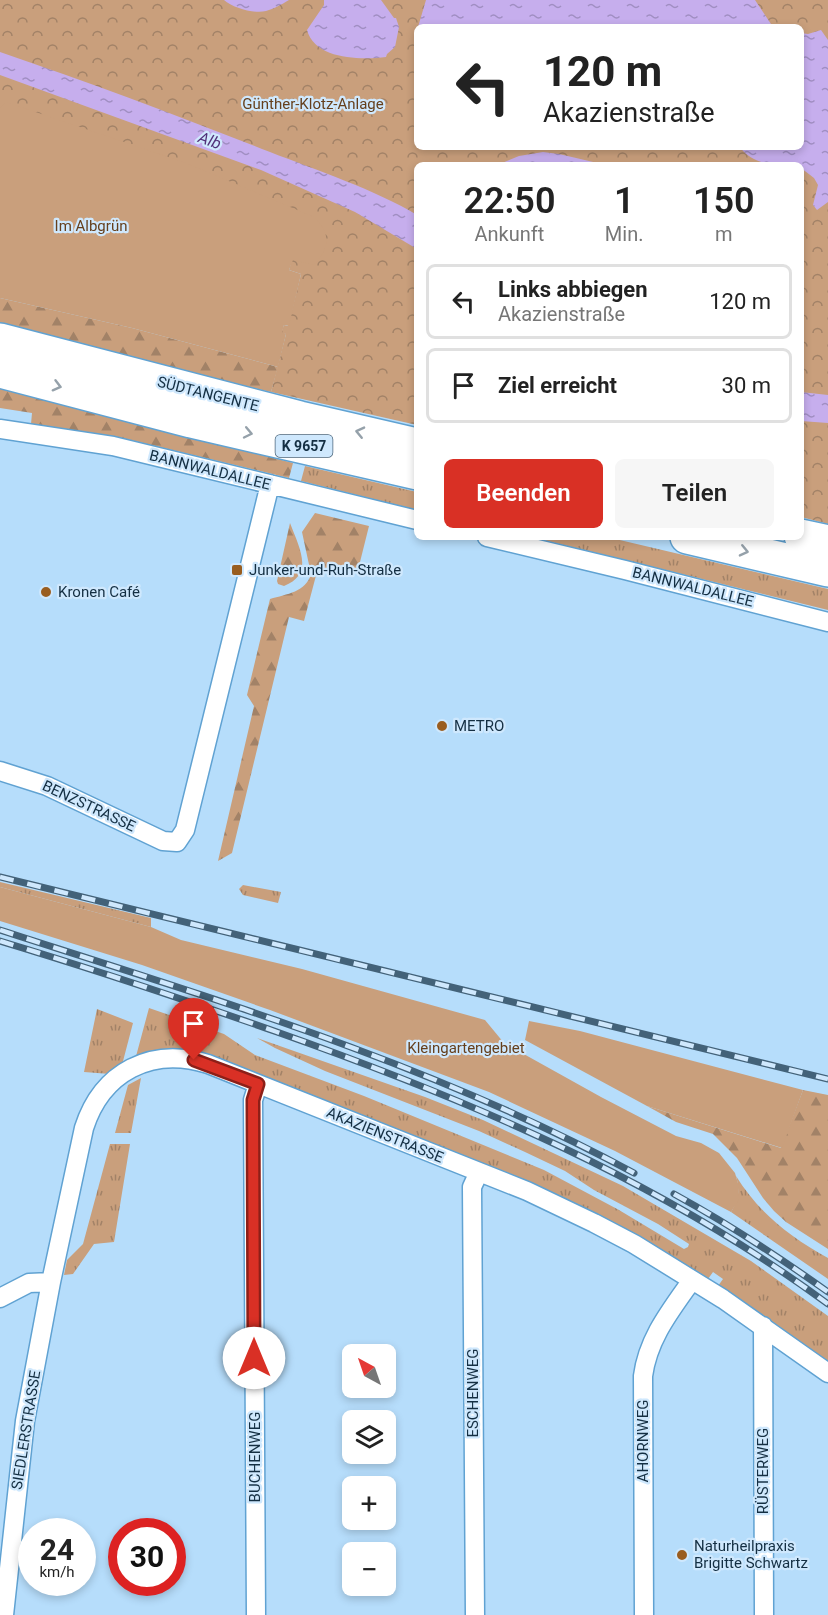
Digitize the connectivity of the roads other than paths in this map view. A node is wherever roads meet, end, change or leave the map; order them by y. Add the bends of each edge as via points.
1 (0, 340) edge
2 (0, 371) edge
3 (0, 429) edge
4 (414, 444) edge
5 (414, 471) edge
6 (270, 484) junction
7 (414, 519) edge
8 (804, 537) edge
9 (500, 540) edge
10 (700, 540) edge
11 (828, 542) edge
12 (828, 570) edge
13 (828, 622) edge
14 (0, 771) edge
15 (258, 1084) junction
16 (479, 1172) junction
17 (692, 1280) junction
18 (51, 1282) junction
19 (0, 1298) edge
20 (763, 1326) junction
21 (828, 1373) edge
22 (4, 1615) edge
23 (256, 1615) edge
24 (475, 1615) edge
25 (644, 1615) edge
26 (764, 1615) edge

4 -> 1 highway, SÜDTANGENTE / K 9657
2 -> 5 highway, SÜDTANGENTE / K 9657 via 191,421
3 - 6 street, BANNWALDALLEE via 113,446
6 - 7 street, BANNWALDALLEE
6 - 14 street, BENZSTRASSE via 184,830 177,842 163,841 47,786
8 - 11 highway
9 - 13 street, BANNWALDALLEE
10 -> 12 highway
15 - 16 street, AKAZIENSTRASSE
15 - 18 street, AKAZIENSTRASSE via 208,1064 173,1057 146,1062 111,1083 93,1104 86,1122
15 - 23 street, BUCHENWEG via 253,1100
16 - 17 street, AKAZIENSTRASSE via 594,1223
16 - 24 street, ESCHENWEG via 472,1187
17 - 20 street, AKAZIENSTRASSE
17 - 25 street, AHORNWEG via 659,1328 649,1348 643,1376
18 - 19 street via 29,1283
18 - 22 street, SIEDLERSTRASSE via 25,1421
20 - 21 street, AKAZIENSTRASSE
20 - 26 street, RÜSTERWEG

